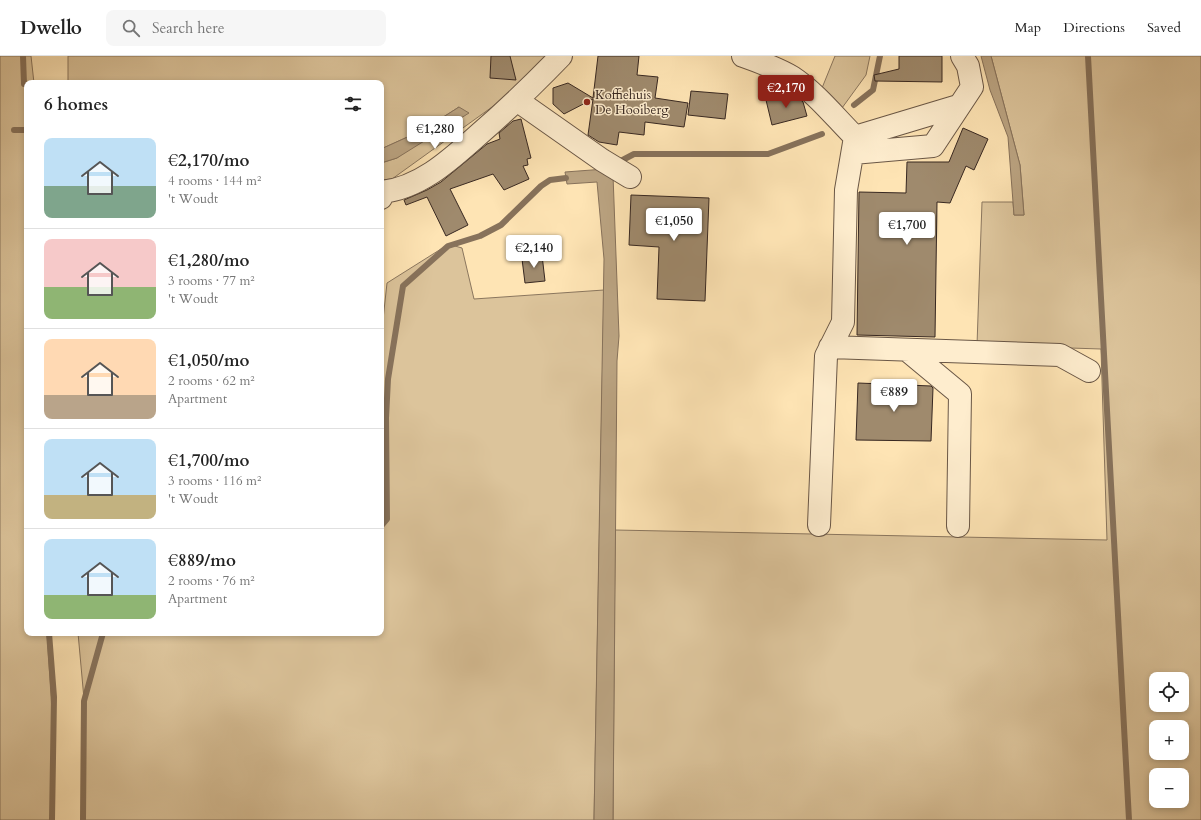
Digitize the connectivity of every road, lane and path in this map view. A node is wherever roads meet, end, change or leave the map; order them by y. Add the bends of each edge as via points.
1 (561, 56) edge
2 (743, 56) edge
3 (962, 56) edge
4 (518, 100) junction
5 (958, 106) junction
6 (854, 145) junction
7 (630, 177) dead end
8 (384, 194) edge
9 (830, 347) junction
10 (908, 350) junction
11 (1089, 371) dead end
12 (819, 525) dead end
13 (958, 526) dead end

1 - 4 street
2 - 6 street via 792,78 814,96
3 - 5 street via 968,66 972,87
4 - 7 street
4 - 8 street via 438,169 397,191
5 - 6 street
5 - 6 street via 933,146
6 - 9 street via 846,190 843,322
9 - 10 street
9 - 12 street via 826,356
10 - 11 street via 1060,355
10 - 13 street via 960,394

